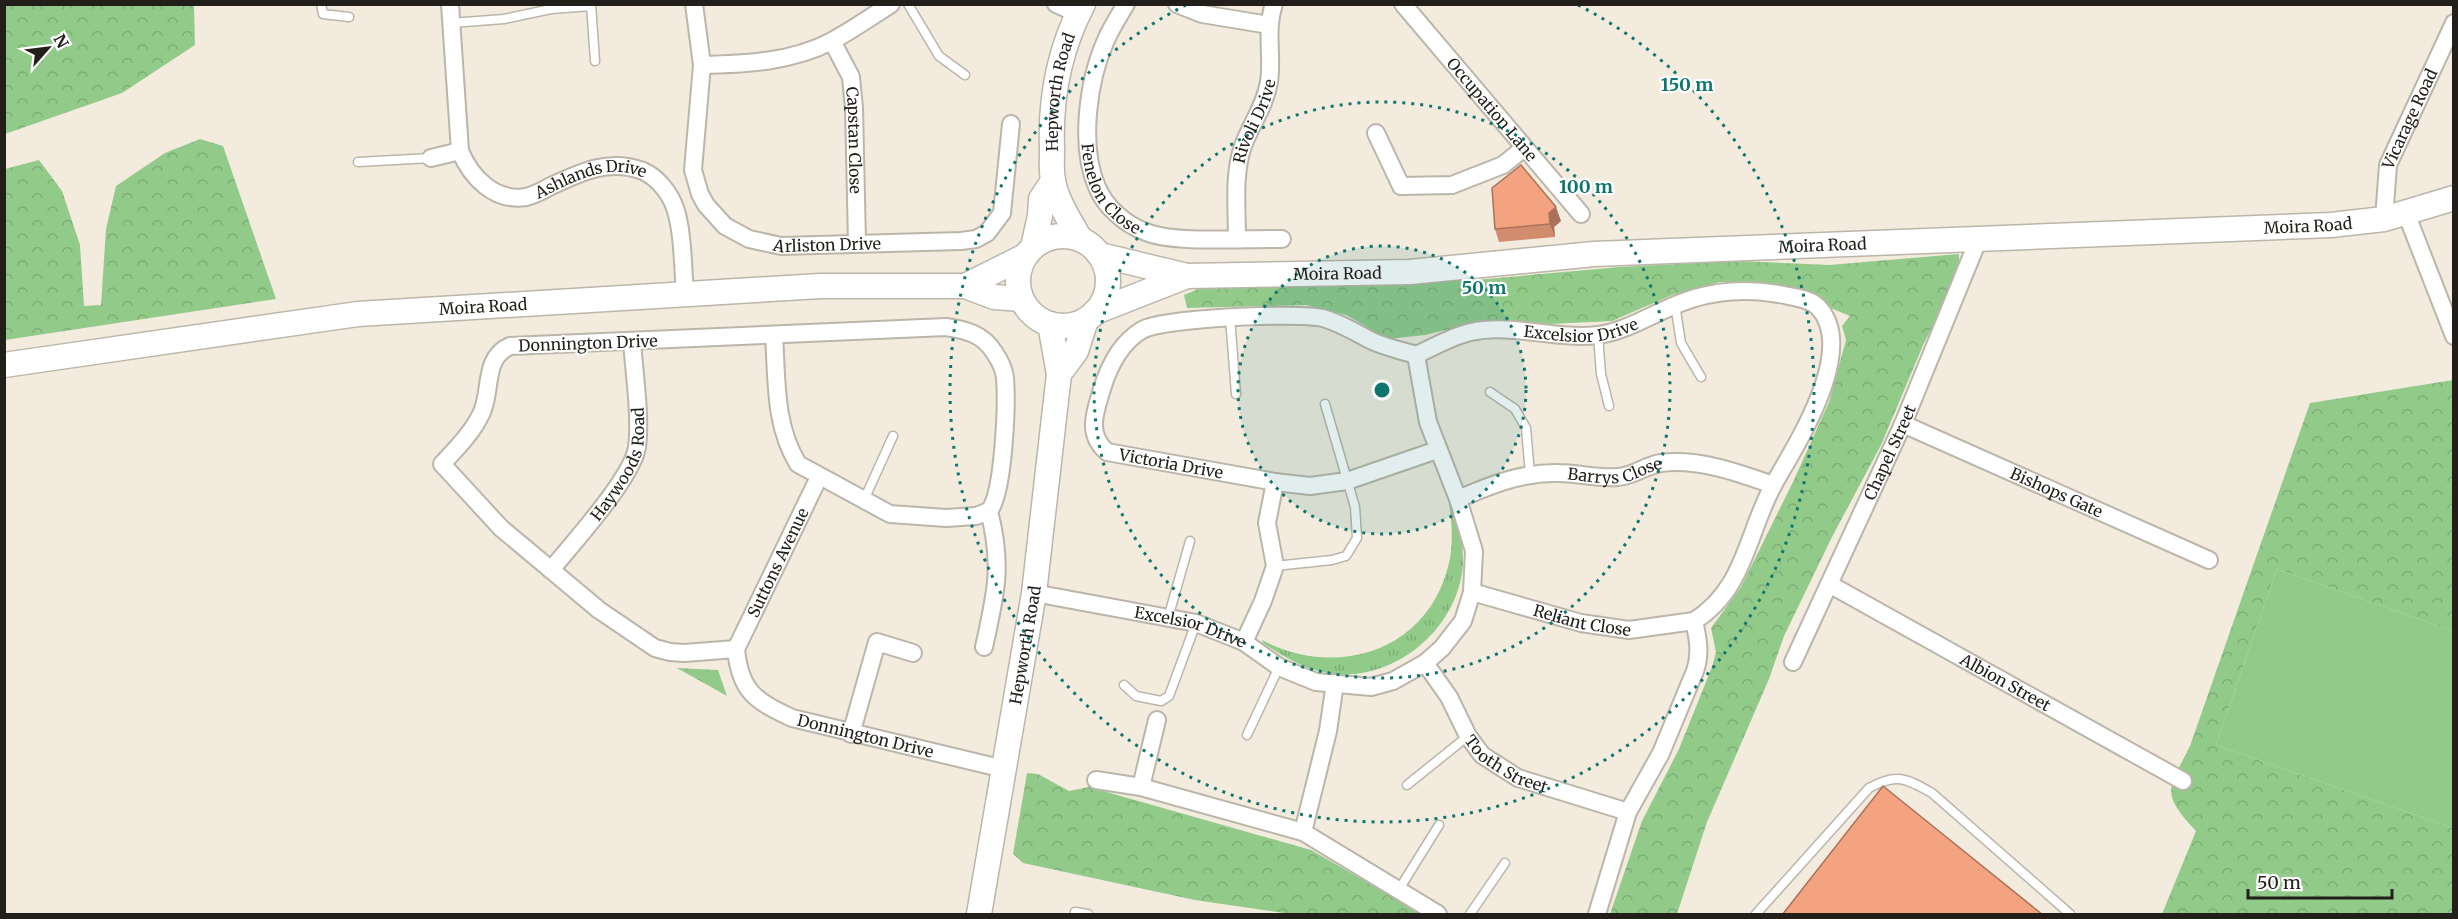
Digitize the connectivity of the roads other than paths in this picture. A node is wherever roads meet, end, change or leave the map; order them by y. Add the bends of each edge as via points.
1 (321, 4) edge
2 (450, 4) edge
3 (694, 4) edge
4 (891, 4) edge
5 (908, 4) edge
6 (1056, 4) edge
7 (1126, 4) edge
8 (1177, 4) edge
9 (1274, 4) edge
10 (1403, 4) edge
11 (591, 5) edge
12 (1081, 9) edge
13 (349, 17) dead end
14 (451, 23) junction
15 (2454, 23) edge
16 (1269, 25) junction
17 (832, 41) junction
18 (595, 61) dead end
19 (702, 65) junction
20 (965, 75) dead end
21 (1011, 124) dead end
22 (1376, 133) dead end
23 (1524, 148) junction
24 (460, 152) junction
25 (432, 158) joint
26 (358, 162) dead end
27 (1053, 181) junction
28 (2454, 198) edge
29 (1581, 214) dead end
30 (2395, 216) junction
31 (1237, 238) junction
32 (1979, 238) junction
33 (1080, 239) junction
34 (1282, 239) dead end
35 (857, 243) junction
36 (1029, 252) junction
37 (1100, 255) junction
38 (1187, 276) junction
39 (965, 286) junction
40 (685, 294) junction
41 (1021, 299) junction
42 (1675, 304) junction
43 (1090, 316) junction
44 (1230, 318) junction
45 (1050, 324) junction
46 (774, 335) junction
47 (1598, 335) junction
48 (2454, 336) edge
49 (632, 341) junction
50 (1416, 355) junction
51 (4, 365) edge
52 (1059, 374) junction
53 (1701, 377) dead end
54 (1490, 392) dead end
55 (1236, 394) dead end
56 (1325, 404) dead end
57 (1609, 406) dead end
58 (1903, 424) junction
59 (893, 436) dead end
60 (1437, 450) junction
61 (1530, 474) junction
62 (819, 477) junction
63 (1347, 481) junction
64 (1275, 482) junction
65 (1773, 485) junction
66 (1458, 499) junction
67 (864, 500) junction
68 (989, 511) junction
69 (1190, 541) dead end
70 (2209, 560) dead end
71 (1275, 566) junction
72 (551, 570) junction
73 (1829, 584) junction
74 (1472, 592) junction
75 (1034, 593) junction
76 (1168, 618) junction
77 (1694, 621) junction
78 (1196, 623) junction
79 (1244, 642) junction
80 (984, 647) dead end
81 (736, 649) junction
82 (913, 653) dead end
83 (1793, 662) dead end
84 (1425, 663) junction
85 (1279, 666) junction
86 (1335, 683) junction
87 (1124, 685) dead end
88 (1157, 720) dead end
89 (851, 734) junction
90 (1247, 735) dead end
91 (1468, 736) junction
92 (1004, 769) junction
93 (1096, 780) dead end
94 (2183, 781) dead end
95 (1407, 784) dead end
96 (1141, 787) junction
97 (1629, 812) junction
98 (1438, 825) dead end
99 (1303, 832) junction
100 (1505, 862) dead end
101 (1398, 891) junction
102 (1075, 912) dead end
103 (979, 915) edge
104 (1088, 915) edge
105 (1438, 915) edge
106 (1470, 915) edge
107 (1597, 915) edge
108 (1756, 915) edge
109 (2070, 915) edge

1 - 13 lane via 322,14
2 - 14 street, Ashlands Drive
3 - 19 street, Arliston Drive
4 - 17 street
5 - 20 lane via 939,56
6 - 12 street
7 - 31 street, Fenelon Close via 1106,40 1089,106 1089,152 1097,187 1130,225 1148,233 1180,238
8 - 16 street via 1202,14
9 - 16 street, Rivoli Drive
10 - 23 street, Occupation Lane
11 - 14 lane
11 - 18 lane
12 - 27 street, Hepworth Road via 1062,53 1052,106
14 - 24 street, Ashlands Drive
15 - 30 street, Vicarage Road via 2388,165
16 - 31 street, Rivoli Drive via 1271,57 1266,99 1242,147 1238,165
17 - 19 street via 775,59
17 - 35 street, Capstan Close via 851,77
19 - 35 street, Arliston Drive via 693,170 700,194 716,218 737,234 781,246
21 - 35 street, Arliston Drive via 1002,213 987,233 961,241
22 - 23 street via 1401,186 1452,185 1503,165
23 - 29 street, Occupation Lane
24 - 25 street
24 - 40 street, Ashlands Drive via 475,178 489,190 508,196 526,197 580,172 606,165 635,168 652,175 675,208
25 - 26 lane
27 - 33 street, Hepworth Road
27 - 36 street, Hepworth Road via 1041,199
28 - 30 street, Moira Road
30 - 32 street, Moira Road via 2331,225
30 - 48 street
31 - 34 street, Fenelon Close
32 - 38 street, Moira Road via 1594,254 1410,272
32 - 58 street, Chapel Street
33 - 36 street via 1054,237 1043,240
33 - 37 street
36 - 39 street, Moira Road
36 - 41 street via 1019,270
37 - 38 street, Moira Road
37 - 43 street via 1106,267 1107,285 1102,302
38 - 43 street, Moira Road
39 - 40 street, Moira Road via 820,286
39 - 41 street, Moira Road via 994,297
40 - 51 street, Moira Road via 358,314
41 - 45 street via 1033,314
42 - 47 street, Excelsior Drive
42 - 53 lane via 1682,343
42 - 65 street, Excelsior Drive via 1721,292 1762,291 1801,298 1817,306 1823,315 1832,343 1823,387
43 - 45 street via 1075,324
43 - 52 street, Hepworth Road via 1076,351
44 - 50 street, Victoria Drive via 1322,318
44 - 55 lane
44 - 64 street, Victoria Drive via 1170,323 1143,329 1133,337 1109,367 1093,420 1095,436 1107,452
45 - 52 street, Hepworth Road
46 - 49 street, Donnington Drive
46 - 62 street via 784,437 798,464
46 - 68 street, Donnington Drive via 946,327 969,331 985,341 1005,376 1000,476
47 - 50 street, Excelsior Drive via 1471,332
47 - 57 lane via 1601,374
49 - 72 street, Haywoods Road via 637,437 633,460
49 - 72 street, Donnington Drive via 519,344 502,349 491,367 482,411 442,464 501,528
50 - 60 street, Excelsior Drive
52 - 75 street, Hepworth Road
54 - 61 lane via 1515,409 1526,428
56 - 63 lane
58 - 70 street, Bishops Gate
58 - 73 street, Chapel Street
59 - 67 lane
60 - 63 street, Victoria Drive
60 - 66 street, Excelsior Drive
61 - 65 street, Barrys Close via 1630,476 1669,462 1713,466
61 - 66 street, Barrys Close via 1492,484
62 - 67 street
62 - 81 street, Suttons Avenue
63 - 64 street, Victoria Drive via 1310,486
63 - 71 lane via 1358,526 1357,538 1346,556
64 - 71 street via 1267,523
65 - 77 street, Excelsior Drive via 1731,584 1710,611
66 - 74 street, Excelsior Drive via 1474,551
67 - 68 street via 890,514 909,517 975,516
68 - 80 street, Donnington Drive via 998,558 997,587
69 - 76 lane
71 - 79 street
72 - 81 street, Donnington Drive via 599,610 655,648 684,653
73 - 83 street, Chapel Street
73 - 94 street, Albion Street
74 - 77 street, Reliant Close via 1581,623 1629,630
74 - 84 street, Excelsior Drive via 1463,621
75 - 76 street, Excelsior Drive
75 - 92 street, Hepworth Road
76 - 78 street, Excelsior Drive
77 - 97 street via 1699,660 1661,753
78 - 79 street, Excelsior Drive
78 - 87 lane via 1169,696 1161,701 1136,696
79 - 85 street, Excelsior Drive
81 - 89 street, Donnington Drive via 742,678 761,703 792,718
82 - 89 street via 877,642
84 - 86 street, Excelsior Drive via 1393,681 1371,687
84 - 91 street, Tooth Street
85 - 86 street, Excelsior Drive via 1316,682
85 - 90 lane
86 - 99 street via 1328,731
88 - 96 street
89 - 92 street, Donnington Drive
91 - 95 lane
91 - 97 street, Tooth Street via 1482,755 1518,778
92 - 103 street, Hepworth Road
93 - 96 street
96 - 99 street
97 - 107 street
98 - 101 lane
99 - 101 street
100 - 106 lane
101 - 105 street
102 - 104 lane
108 - 109 lane via 1869,788 1893,777 1906,779 1932,793

